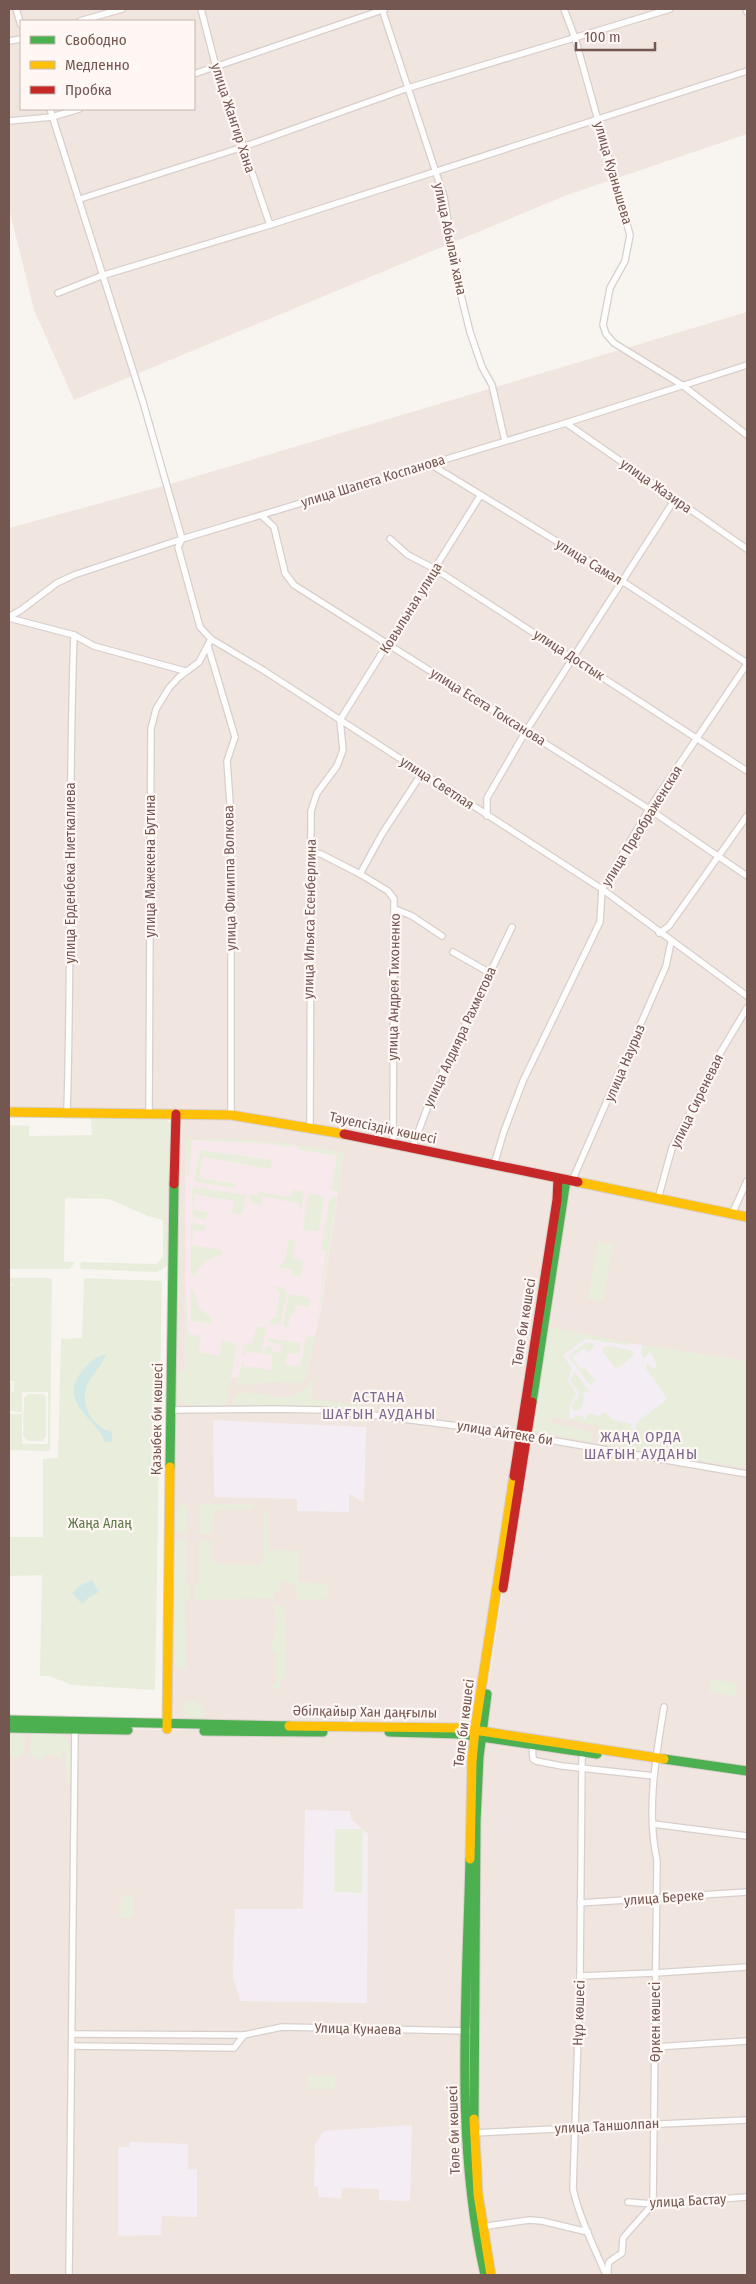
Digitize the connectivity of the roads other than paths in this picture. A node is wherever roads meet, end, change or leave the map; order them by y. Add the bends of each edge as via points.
1 (16, 9) edge
2 (122, 9) edge
3 (201, 9) edge
4 (383, 9) edge
5 (564, 9) edge
6 (670, 9) edge
7 (84, 20) edge
8 (20, 22) edge
9 (575, 38) junction
10 (216, 67) junction
11 (747, 72) edge
12 (195, 74) edge
13 (408, 88) junction
14 (50, 110) edge
15 (76, 110) edge
16 (52, 117) junction
17 (598, 119) junction
18 (9, 121) edge
19 (243, 147) junction
20 (436, 170) junction
21 (80, 199) junction
22 (270, 225) junction
23 (101, 276) junction
24 (58, 293) dead end
25 (747, 365) edge
26 (682, 385) junction
27 (566, 423) junction
28 (747, 435) edge
29 (505, 440) junction
30 (430, 464) junction
31 (480, 496) junction
32 (675, 499) junction
33 (262, 516) junction
34 (182, 538) junction
35 (390, 539) dead end
36 (747, 549) edge
37 (435, 569) junction
38 (622, 581) junction
39 (9, 618) edge
40 (74, 635) junction
41 (211, 639) junction
42 (389, 644) junction
43 (208, 646) junction
44 (573, 657) junction
45 (747, 664) edge
46 (185, 671) junction
47 (340, 720) junction
48 (526, 731) junction
49 (698, 738) junction
50 (747, 771) edge
51 (422, 773) junction
52 (649, 809) junction
53 (488, 816) junction
54 (747, 816) edge
55 (312, 852) junction
56 (720, 856) junction
57 (360, 874) junction
58 (747, 876) edge
59 (602, 889) junction
60 (395, 909) junction
61 (512, 927) dead end
62 (660, 933) junction
63 (442, 936) dead end
64 (671, 942) junction
65 (453, 952) dead end
66 (490, 973) junction
67 (747, 996) edge
68 (747, 1008) edge
69 (9, 1112) edge
70 (67, 1112) junction
71 (149, 1114) junction
72 (176, 1114) junction
73 (231, 1115) junction
74 (310, 1127) junction
75 (393, 1145) junction
76 (412, 1149) junction
77 (494, 1165) junction
78 (566, 1180) junction
79 (747, 1181) edge
80 (658, 1199) junction
81 (732, 1214) junction
82 (747, 1217) edge
83 (170, 1410) junction
84 (524, 1436) junction
85 (747, 1474) edge
86 (664, 1707) dead end
87 (9, 1720) edge
88 (75, 1725) junction
89 (167, 1727) junction
90 (9, 1728) edge
91 (478, 1733) junction
92 (532, 1743) junction
93 (586, 1749) junction
94 (657, 1756) junction
95 (582, 1767) junction
96 (747, 1771) edge
97 (654, 1776) junction
98 (747, 1777) edge
99 (653, 1824) junction
100 (747, 1836) edge
101 (747, 1892) edge
102 (657, 1899) junction
103 (580, 1903) junction
104 (747, 1967) edge
105 (655, 1974) junction
106 (580, 1976) junction
107 (470, 2031) junction
108 (72, 2034) junction
109 (244, 2035) junction
110 (747, 2041) edge
111 (72, 2046) junction
112 (655, 2047) junction
113 (747, 2120) edge
114 (655, 2123) junction
115 (575, 2128) junction
116 (469, 2133) junction
117 (747, 2197) edge
118 (628, 2202) dead end
119 (653, 2204) junction
120 (481, 2227) junction
121 (588, 2232) junction
122 (69, 2275) edge
123 (485, 2275) edge
124 (491, 2275) edge
125 (607, 2275) edge

1 - 8 street
2 - 7 street
3 - 10 street, улица Жангир Хана
4 - 10 street
4 - 13 street, улица Абылай хана
5 - 9 street, улица Куанышева
6 - 9 street
9 - 13 street
9 - 17 street, улица Куанышева
10 - 12 street
10 - 19 street, улица Жангир Хана
11 - 17 street
13 - 19 street
13 - 20 street, улица Абылай хана
14 - 16 street, улица Светлая
15 - 16 street
16 - 18 street
16 - 21 street, улица Светлая
17 - 20 street
17 - 26 street, улица Куанышева via 630,234 624,261 610,288 603,325 614,343
19 - 21 street
19 - 22 street, улица Жангир Хана
20 - 22 street
20 - 29 street, улица Абылай хана via 470,332 492,385
21 - 23 street, улица Светлая
22 - 23 street
23 - 24 street
23 - 34 street, улица Светлая via 143,402
25 - 26 street, улица Шапета Коспанова
26 - 27 street, улица Шапета Коспанова
26 - 28 street, улица Куанышева
27 - 29 street, улица Шапета Коспанова
27 - 32 street, улица Жазира
29 - 30 street, улица Шапета Коспанова
30 - 31 street, улица Самал
30 - 33 street, улица Шапета Коспанова
31 - 37 street, Ковыльная улица
31 - 38 street, улица Самал
32 - 36 street, улица Жазира
32 - 38 street
33 - 34 street, улица Шапета Коспанова
33 - 42 street, улица Есета Токсанова via 274,527 285,573 294,585
34 - 39 street, улица Шапета Коспанова via 74,575 57,583
34 - 41 street, улица Светлая via 178,548 200,627
35 - 37 street, улица Достык via 408,555
37 - 42 street, Ковыльная улица
37 - 44 street, улица Достык
38 - 44 street
38 - 45 street, улица Самал
39 - 40 street
40 - 46 street via 94,646
40 - 70 street, улица Ерденбека Ниеткалиева via 70,730
41 - 43 street, улица Мажекена Бутина
41 - 47 street, улица Светлая
42 - 47 street, Ковыльная улица
42 - 48 street, улица Есета Токсанова
43 - 46 street, улица Мажекена Бутина via 199,662
43 - 73 street, улица Филиппа Волкова via 235,737 227,762 231,817
44 - 48 street
44 - 49 street, улица Достык
45 - 49 street, улица Преображенская
46 - 71 street, улица Мажекена Бутина via 156,708 151,729
47 - 51 street, улица Светлая
47 - 55 street, улица Ильяса Есенберлина via 343,750 337,766 317,793 311,811
48 - 52 street, улица Есета Токсанова
48 - 53 street via 487,798
49 - 50 street, улица Достык
49 - 52 street, улица Преображенская
51 - 53 street, улица Светлая
51 - 57 street
52 - 56 street, улица Есета Токсанова
52 - 59 street, улица Преображенская
53 - 59 street, улица Светлая
54 - 56 street
55 - 57 street, улица Андрея Тихоненко
55 - 74 street, улица Ильяса Есенберлина
56 - 58 street, улица Есета Токсанова
56 - 62 street via 669,926
57 - 60 street, улица Андрея Тихоненко via 388,891 394,899
59 - 62 street, улица Светлая
59 - 77 street, улица Преображенская via 600,922 523,1081
60 - 63 street
60 - 75 street, улица Андрея Тихоненко
61 - 66 street, улица Алдияра Рахметова
62 - 64 street, улица Светлая
64 - 67 street, улица Светлая
64 - 78 street, улица Наурыз via 666,966
65 - 66 street
66 - 76 street, улица Алдияра Рахметова via 433,1092
68 - 80 street, улица Сиреневая via 672,1148
69 - 70 main road, Тәуелсіздік көшесі
70 - 71 main road, Тәуелсіздік көшесі
71 - 72 main road, Тәуелсіздік көшесі
72 - 73 main road, Тәуелсіздік көшесі
72 - 83 main road, Қазыбек би көшесі
73 - 74 main road, Тәуелсіздік көшесі
74 - 75 main road, Тәуелсіздік көшесі
75 - 76 main road, Тәуелсіздік көшесі
76 - 77 main road, Тәуелсіздік көшесі
77 - 78 main road, Тәуелсіздік көшесі
78 - 80 main road, Тәуелсіздік көшесі
78 - 84 main road, Төле би көшесі via 557,1200
79 - 81 street
80 - 81 main road, Тәуелсіздік көшесі
81 - 82 main road, Тәуелсіздік көшесі
83 - 84 street, улица Айтеке би via 323,1410
83 - 89 main road, Қазыбек би көшесі
84 - 85 street, улица Айтеке би
84 - 91 main road, Төле би көшесі
86 - 94 street, Өркен көшесі
87 - 88 main road, Әбілқайыр Хан даңғылы
88 - 89 main road, Әбілқайыр Хан даңғылы
88 - 90 main road, Әбілқайыр Хан даңғылы
88 - 108 street
89 - 91 main road, Әбілқайыр Хан даңғылы via 425,1726
91 - 92 main road, Әбілқайыр Хан даңғылы
91 - 93 main road, Әбілқайыр Хан даңғылы
91 - 107 main road, Төле би көшесі via 472,1771
92 - 93 main road, Әбілқайыр Хан даңғылы
92 - 95 street via 536,1762
93 - 94 main road, Әбілқайыр Хан даңғылы
93 - 95 street, Нұр көшесі
94 - 96 main road, Әбілқайыр Хан даңғылы
94 - 97 street, Өркен көшесі
94 - 98 main road, Әбілқайыр Хан даңғылы
95 - 97 street
95 - 103 street, Нұр көшесі
97 - 99 street, Өркен көшесі
99 - 100 street
99 - 102 street, Өркен көшесі
101 - 102 street, улица Береке
102 - 103 street, улица Береке
102 - 105 street, Өркен көшесі
103 - 106 street, Нұр көшесі
104 - 105 street
105 - 106 street
105 - 112 street, Өркен көшесі
106 - 115 street, Нұр көшесі
107 - 109 street, Улица Кунаева via 282,2027
107 - 116 main road, Төле би көшесі
108 - 109 street, Улица Кунаева
108 - 111 street
109 - 111 street, Улица Кунаева via 234,2048
110 - 112 street
111 - 122 street
112 - 114 street, Өркен көшесі
113 - 114 street, улица Таншолпан
114 - 115 street, улица Таншолпан
114 - 119 street, Өркен көшесі
115 - 116 street, улица Таншолпан
115 - 121 street, Нұр көшесі via 573,2189 579,2215
116 - 120 main road, Төле би көшесі
116 - 123 main road, Төле би көшесі via 475,2232
117 - 119 street, улица Бастау
118 - 119 street, улица Бастау
119 - 125 street via 623,2238 622,2254 610,2259
120 - 121 street via 529,2220
120 - 124 main road, Төле би көшесі
121 - 125 street, Нұр көшесі

